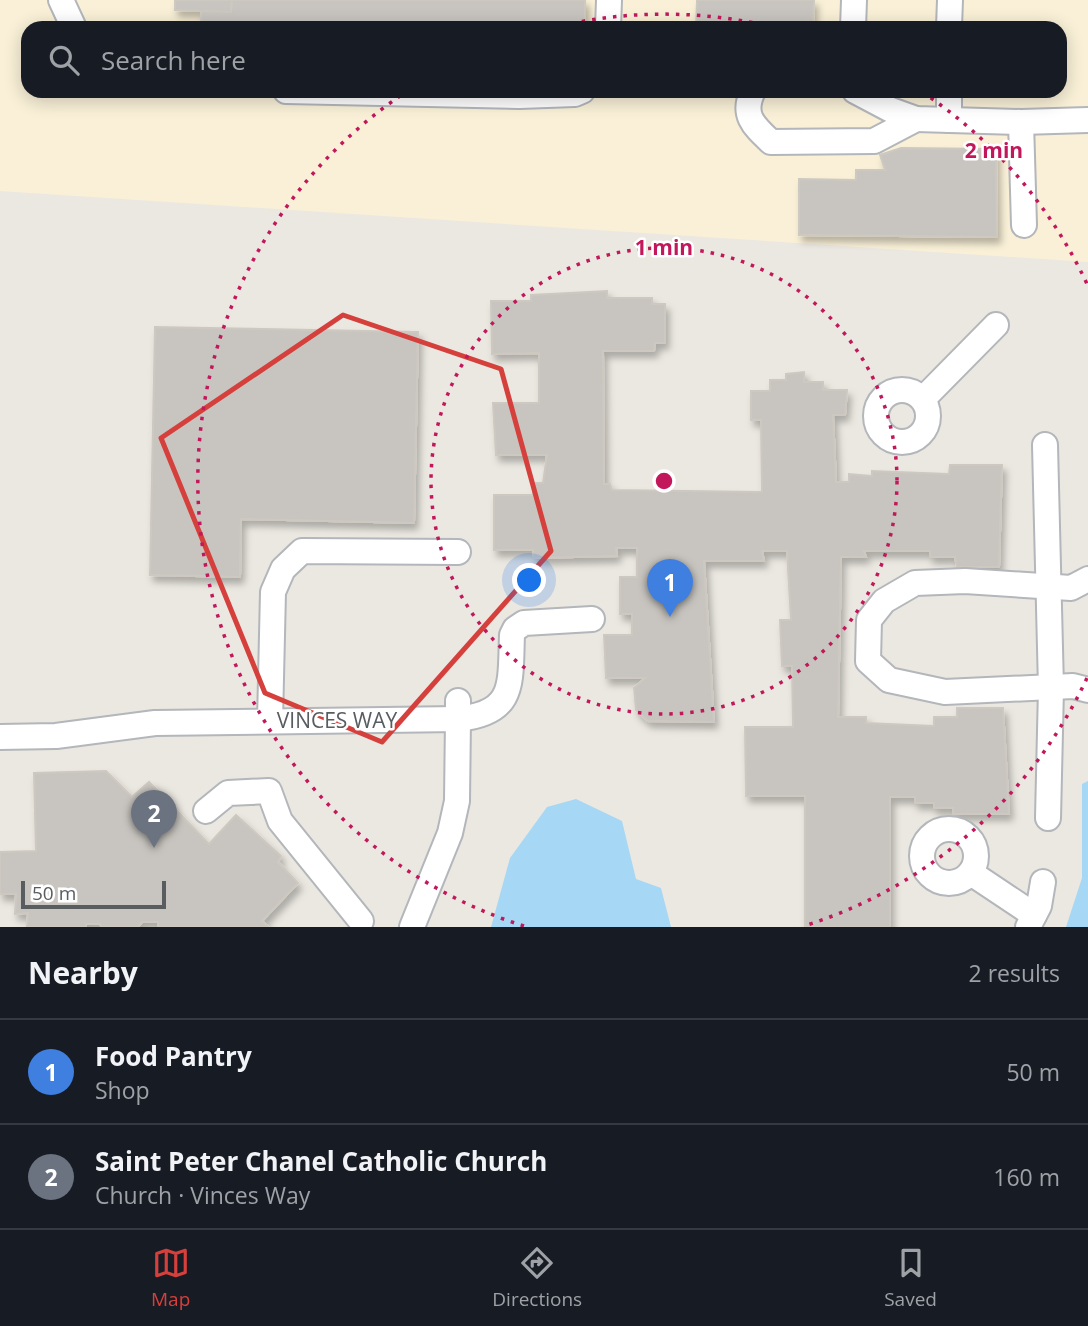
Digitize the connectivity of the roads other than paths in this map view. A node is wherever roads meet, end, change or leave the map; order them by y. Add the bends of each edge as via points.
1 (61, 0) edge
2 (609, 0) edge
3 (854, 0) edge
4 (950, 0) edge
5 (71, 21) edge
6 (608, 21) edge
7 (853, 21) edge
8 (949, 21) edge
9 (750, 98) edge
10 (868, 98) edge
11 (949, 98) edge
12 (916, 119) junction
13 (949, 120) junction
14 (1088, 120) edge
15 (1021, 122) junction
16 (1024, 225) dead end
17 (996, 325) dead end
18 (923, 399) dead end
19 (1045, 445) dead end
20 (458, 552) dead end
21 (1088, 579) edge
22 (1049, 588) junction
23 (592, 619) dead end
24 (1051, 688) junction
25 (1088, 690) edge
26 (458, 710) junction
27 (270, 720) junction
28 (0, 737) edge
29 (206, 811) dead end
30 (1048, 818) dead end
31 (971, 873) dead end
32 (1043, 882) dead end
33 (1031, 921) edge
34 (361, 922) dead end
35 (412, 927) edge

1 - 5 street
2 - 6 street
3 - 7 street
4 - 8 street
9 - 12 street via 751,122 771,142 874,141
10 - 12 street
11 - 13 street
12 - 13 street
13 - 15 street
14 - 15 street
15 - 16 street
17 - 18 street
19 - 22 street
20 - 27 street via 302,551 283,569 272,592
21 - 22 street via 1071,588
22 - 24 street
22 - 24 street via 965,581 915,583 884,601 869,620 868,661 889,680 945,692
23 - 26 street, VINCES WAY via 524,622 512,635 508,686 502,701 486,714
24 - 25 street
24 - 30 street
26 - 27 street, VINCES WAY
26 - 35 street via 457,801 450,834
27 - 28 street, VINCES WAY via 155,723 56,736
29 - 34 street via 228,793 269,791 279,821
31 - 33 street
32 - 33 street

